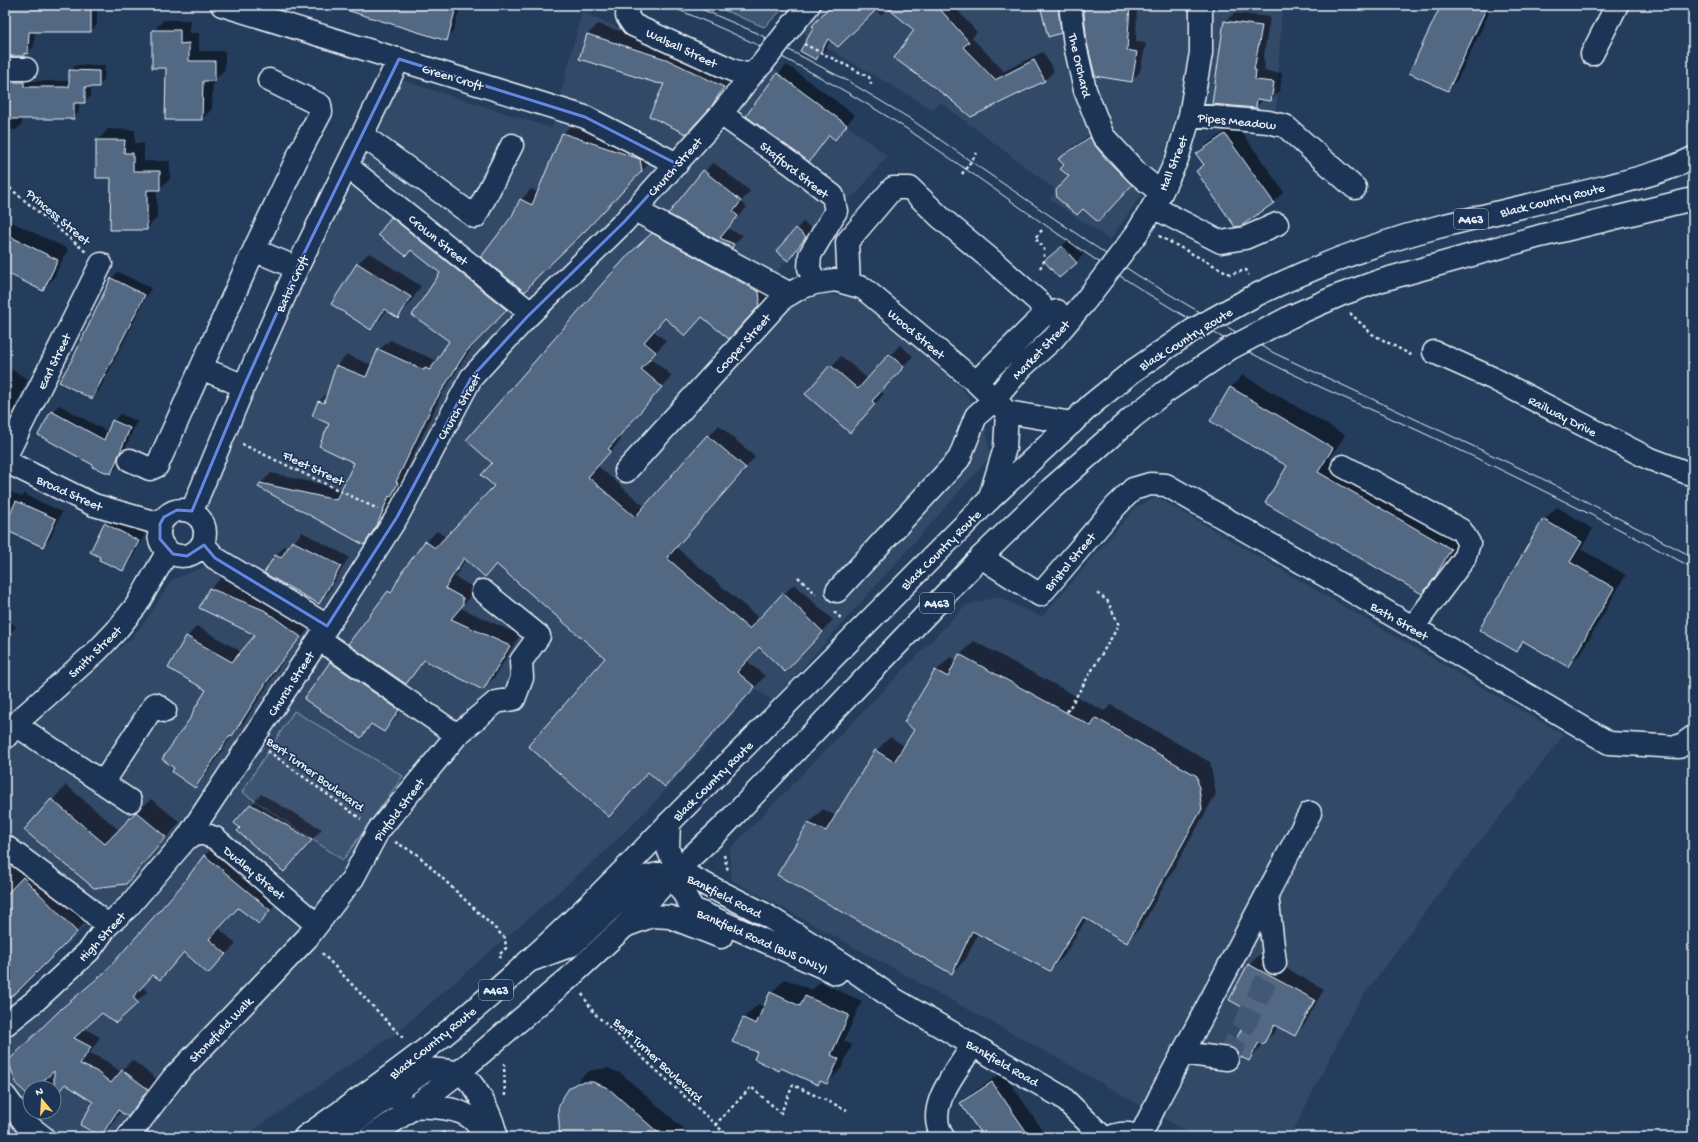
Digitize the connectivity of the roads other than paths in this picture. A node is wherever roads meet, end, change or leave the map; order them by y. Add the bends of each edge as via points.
1 (222, 5) edge
2 (809, 5) edge
3 (1070, 5) edge
4 (1202, 5) edge
5 (1616, 5) edge
6 (628, 10) edge
7 (1592, 54) dead end
8 (399, 59) junction
9 (757, 69) junction
10 (269, 80) dead end
11 (721, 114) junction
12 (1190, 115) junction
13 (362, 135) junction
14 (512, 145) dead end
15 (1693, 158) edge
16 (676, 164) junction
17 (347, 166) junction
18 (1354, 188) dead end
19 (1693, 199) edge
20 (1157, 200) junction
21 (635, 210) junction
22 (1278, 224) dead end
23 (254, 250) junction
24 (101, 264) road end
25 (297, 268) junction
26 (815, 283) junction
27 (849, 283) junction
28 (790, 294) junction
29 (1086, 300) junction
30 (531, 313) junction
31 (1043, 316) junction
32 (1434, 352) dead end
33 (201, 368) junction
34 (976, 382) junction
35 (244, 386) junction
36 (1001, 405) junction
37 (1072, 423) junction
38 (5, 460) edge
39 (130, 460) dead end
40 (1343, 466) dead end
41 (626, 472) dead end
42 (1693, 475) edge
43 (1150, 484) joint
44 (988, 500) junction
45 (192, 511) junction
46 (160, 524) junction
47 (203, 544) junction
48 (168, 551) junction
49 (981, 557) junction
50 (483, 591) dead end
51 (837, 591) dead end
52 (1413, 627) junction
53 (323, 633) junction
54 (165, 711) dead end
55 (10, 732) edge
56 (457, 735) junction
57 (1693, 737) edge
58 (102, 783) junction
59 (130, 801) dead end
60 (1310, 813) dead end
61 (669, 823) junction
62 (187, 838) junction
63 (5, 846) edge
64 (677, 870) junction
65 (1267, 894) junction
66 (107, 926) junction
67 (625, 926) junction
68 (312, 931) junction
69 (528, 961) junction
70 (1275, 963) tunnel mouth
71 (894, 999) junction
72 (5, 1025) edge
73 (973, 1044) junction
74 (1182, 1053) junction
75 (1227, 1059) dead end
76 (458, 1073) junction
77 (5, 1096) edge
78 (365, 1104) junction
79 (416, 1106) junction
80 (42, 1137) edge
81 (128, 1137) edge
82 (305, 1137) edge
83 (313, 1137) edge
84 (372, 1137) edge
85 (486, 1137) edge
86 (496, 1137) edge
87 (943, 1137) edge
88 (1103, 1137) edge
89 (1111, 1137) edge
90 (1140, 1137) edge

1 - 8 main road, Green Croft
2 - 9 main road, Church Street, bridge
3 - 20 main road, The Orchard via 1075,45 1085,90 1103,136 1137,173
4 - 12 main road, Hall Street via 1201,53
5 - 7 main road
6 - 9 main road, Walsall Street via 633,24 732,70 744,74
8 - 13 main road, Batch Croft
8 - 16 main road, Green Croft via 585,117
9 - 11 main road, Church Street
10 - 23 main road via 320,105 321,112
11 - 16 main road, Church Street
11 - 26 main road, Stafford Street via 832,196 836,211 810,255 809,268
12 - 18 main road, Pipes Meadow via 1286,126
12 - 20 main road, Hall Street via 1177,159
13 - 14 main road via 474,217
13 - 17 main road, Batch Croft
15 - 37 main road, Black Country Route / A463, bridge via 1638,178 1384,242 1327,263 1254,296 1193,330 1133,371
16 - 21 main road, Church Street
17 - 25 main road, Batch Croft
17 - 30 main road, Crown Street
19 - 49 main road, A463, bridge via 1540,236 1379,281 1292,316 1229,349 1165,392 1052,488
20 - 22 main road, The Orchard via 1221,242 1245,238
20 - 29 main road, Hall Street, bridge via 1137,233
21 - 28 main road
21 - 30 main road, Church Street
23 - 25 main road
23 - 33 main road
24 - 38 main road, Earl Street
25 - 35 main road, Batch Croft
26 - 27 main road, Wood Street via 835,280
26 - 28 main road, Cooper Street
27 - 31 main road via 847,242 893,188 910,188 1040,303
27 - 34 main road, Wood Street via 863,288
28 - 41 main road, Cooper Street
29 - 31 main road
29 - 36 main road, Market Street via 1053,339 1022,367
30 - 53 main road, Church Street via 471,378 396,517
31 - 34 main road
32 - 42 main road, Railway Drive via 1492,378 1648,458
33 - 35 main road
33 - 39 main road via 157,466 150,469
34 - 36 main road, Wood Street
35 - 45 main road, Batch Croft
36 - 37 main road
36 - 44 main road via 1005,448
36 - 51 main road, Market Street via 976,416 959,459
37 - 44 main road, Black Country Route / A463
38 - 46 main road, Broad Street via 94,504
40 - 52 main road via 1461,530 1469,543 1464,559
43 - 49 main road, Bristol Street via 1134,489 1116,506 1040,595
43 - 52 main road, Bath Street via 1166,485
44 - 61 main road, Black Country Route / A463
45 - 46 main road via 177,510 164,517
45 - 47 main road via 205,529
46 - 48 main road via 160,539
47 - 48 main road via 187,556
47 - 53 main road via 215,558
48 - 55 main road, Smith Street via 136,606 116,631
49 - 64 main road, A463 via 722,829
50 - 56 main road, Pinfold Street via 539,636 521,661 522,678 514,698 496,702
52 - 57 main road, Bath Street via 1609,743 1679,747
53 - 56 main road via 370,676
53 - 62 main road, Church Street
54 - 58 main road via 155,704
55 - 58 main road
56 - 68 main road, Pinfold Street via 378,831 353,878
58 - 59 main road
60 - 65 main road
61 - 64 main road, Bankfield Road (BUS ONLY) via 668,849
61 - 69 main road, Black Country Route / A463
62 - 66 main road, High Street via 128,907
62 - 68 main road, Dudley Street via 201,833 215,838
63 - 66 main road via 85,905
64 - 67 main road, A463
64 - 69 main road via 645,877 572,945
64 - 71 main road, Bankfield Road (BUS ONLY) via 679,886 693,909
65 - 70 main road
65 - 74 main road
66 - 72 main road, High Street via 90,950
67 - 71 main road, Bankfield Road via 652,916 670,917 753,952
67 - 76 main road, A463 via 569,978
68 - 81 main road, Stonefield Walk via 173,1078
69 - 78 main road, Black Country Route / A463
71 - 73 main road, Bankfield Road
73 - 87 main road via 940,1097 936,1111 939,1131
73 - 88 main road, Bankfield Road via 1062,1097
74 - 75 main road
74 - 90 main road
76 - 78 main road via 427,1069
76 - 79 main road, A463
76 - 86 main road via 471,1085 484,1106 495,1127
77 - 80 main road via 25,1123
78 - 79 main road via 378,1113
78 - 82 main road, Black Country Route / A463
78 - 83 main road via 353,1123
79 - 84 main road, A463
79 - 85 main road via 440,1108 467,1115 475,1121
89 - 90 main road via 1122,1133

